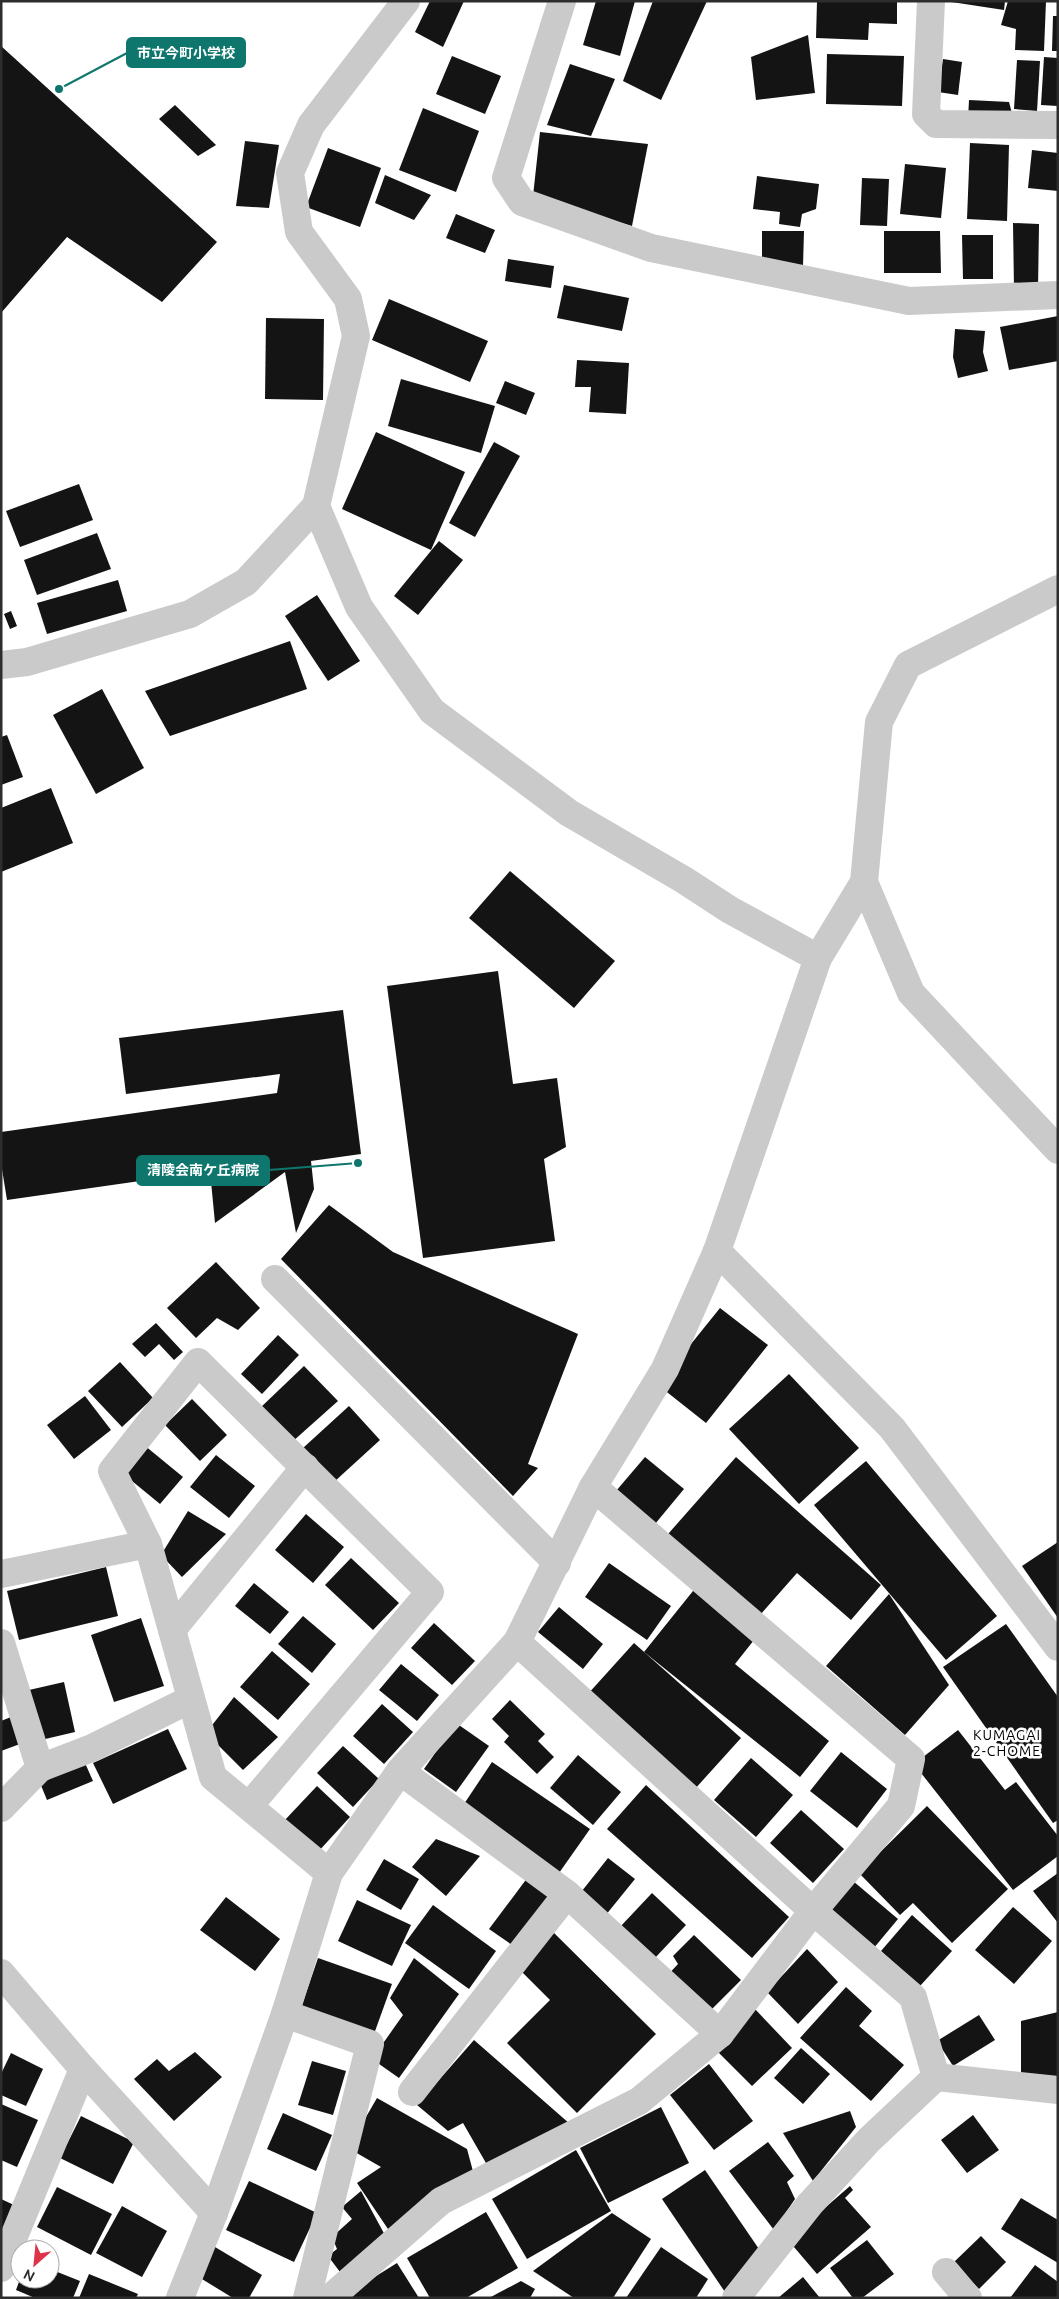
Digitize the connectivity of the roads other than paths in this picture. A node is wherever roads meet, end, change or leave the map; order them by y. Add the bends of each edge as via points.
1 (406, 1) edge
2 (562, 1) edge
3 (931, 1) edge
4 (1058, 125) edge
5 (1058, 295) edge
6 (316, 506) junction
7 (1058, 589) edge
8 (1, 665) edge
9 (864, 882) junction
10 (818, 958) junction
11 (1058, 1150) edge
12 (717, 1251) junction
13 (275, 1279) dead end
14 (305, 1468) junction
15 (593, 1486) junction
16 (148, 1544) junction
17 (557, 1563) junction
18 (1, 1574) edge
19 (172, 1630) junction
20 (517, 1642) junction
21 (1, 1643) edge
22 (1058, 1647) edge
23 (191, 1699) junction
24 (40, 1768) junction
25 (400, 1771) junction
26 (249, 1806) junction
27 (1, 1808) edge
28 (329, 1873) junction
29 (567, 1894) junction
30 (813, 1911) junction
31 (1, 1973) edge
32 (285, 2014) junction
33 (720, 2034) junction
34 (83, 2069) junction
35 (936, 2077) junction
36 (1058, 2090) edge
37 (412, 2092) dead end
38 (214, 2213) junction
39 (1, 2268) edge
40 (946, 2272) dead end
41 (180, 2298) edge
42 (307, 2298) edge
43 (330, 2298) edge
44 (736, 2298) edge
45 (968, 2298) edge

1 - 6 street via 311,125 290,173 299,232 348,299 356,336
2 - 5 street via 506,178 522,202 651,248 909,301
3 - 4 street via 926,114 936,124
6 - 8 street via 246,582 190,614 27,662
6 - 10 street via 359,607 432,711 568,813 730,910
7 - 9 street via 908,665 879,722
9 - 10 street
9 - 11 street via 912,993
10 - 12 street
12 - 15 street via 665,1369
12 - 22 street via 892,1428
13 - 17 street
14 - 16 street via 198,1362 112,1471
14 - 19 street
14 - 26 street via 430,1592
15 - 17 street
15 - 30 street via 911,1759 901,1806
16 - 18 street
16 - 19 street
17 - 20 street
19 - 23 street
20 - 25 street
20 - 30 street
21 - 24 street
23 - 24 street via 92,1748
23 - 26 street via 213,1777
24 - 27 street
25 - 28 street
25 - 29 street
26 - 28 street
28 - 32 street
29 - 33 street
29 - 37 street
30 - 33 street
30 - 35 street via 913,1997
31 - 34 street
32 - 38 street
32 - 42 street via 370,2044
33 - 43 street via 639,2101 441,2201
34 - 38 street
34 - 39 street
35 - 36 street
35 - 44 street via 869,2140 823,2190
38 - 41 street
40 - 45 street

